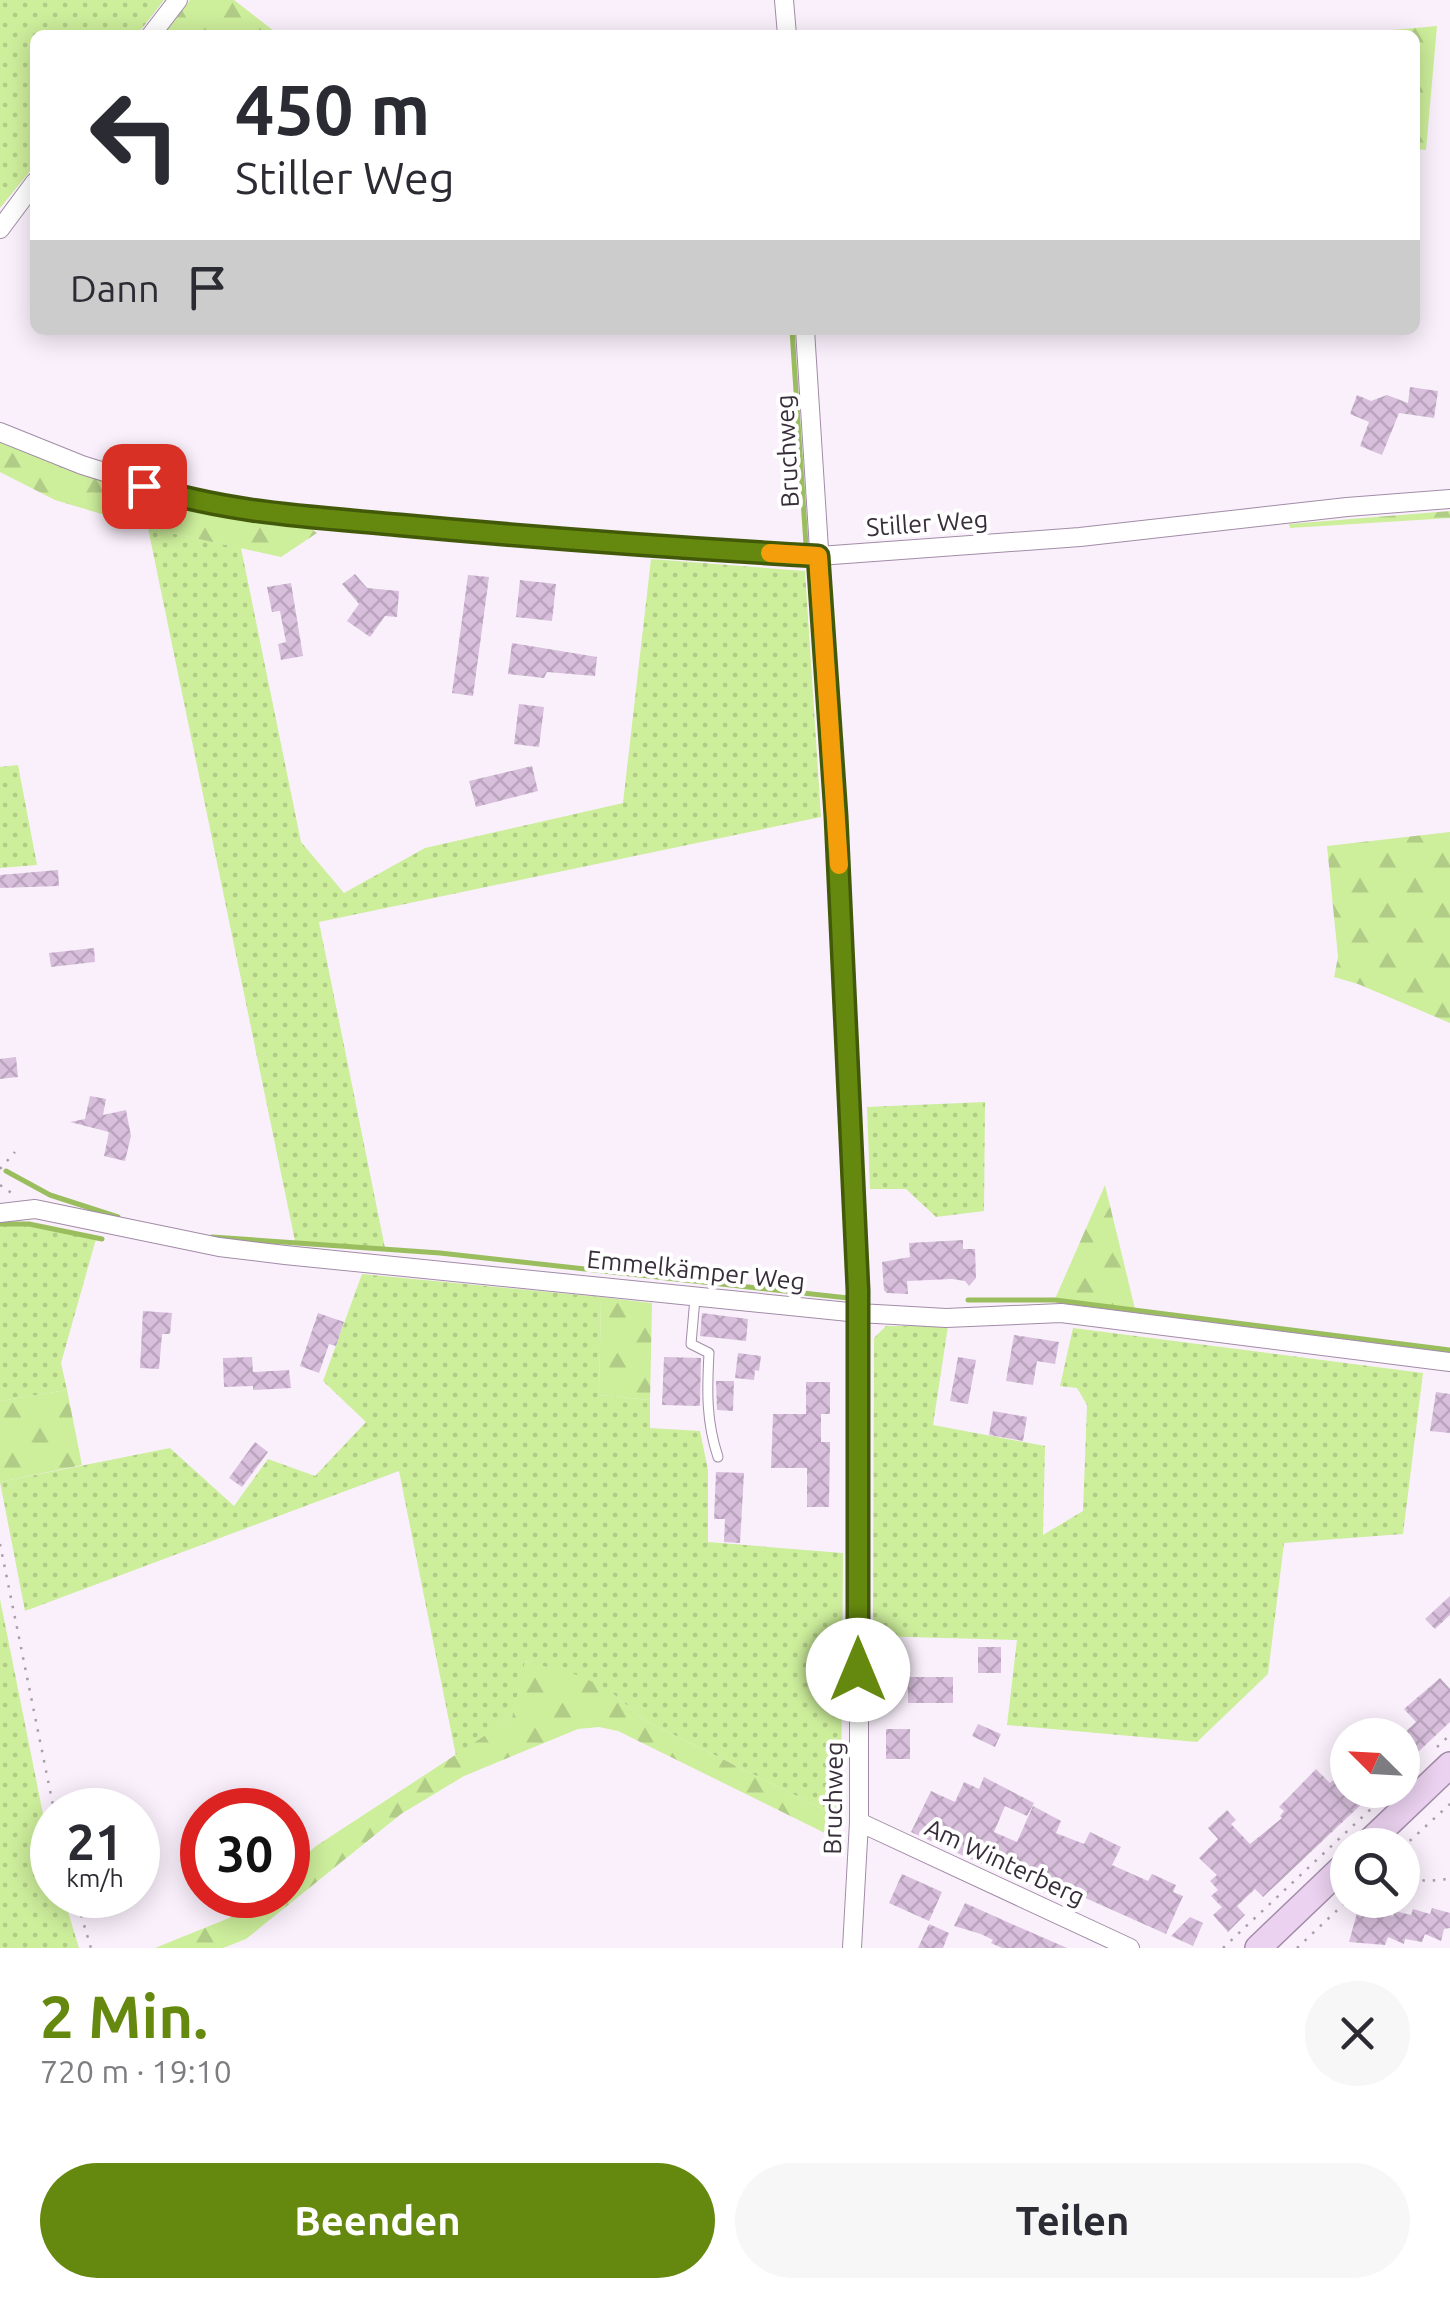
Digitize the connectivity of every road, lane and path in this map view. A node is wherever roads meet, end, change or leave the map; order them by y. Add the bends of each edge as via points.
1 (178, 0) edge
2 (784, 0) edge
3 (155, 30) edge
4 (787, 30) edge
5 (30, 189) edge
6 (0, 228) edge
7 (805, 335) edge
8 (0, 432) edge
9 (1450, 499) edge
10 (818, 556) junction
11 (15, 1152) dead end
12 (0, 1168) edge
13 (0, 1213) edge
14 (695, 1295) junction
15 (859, 1313) junction
16 (1450, 1362) edge
17 (718, 1457) dead end
18 (0, 1544) edge
19 (1450, 1765) edge
20 (50, 1788) edge
21 (1450, 1804) edge
22 (1372, 1808) edge
23 (859, 1822) junction
24 (1384, 1828) edge
25 (1420, 1832) edge
26 (1330, 1879) edge
27 (1450, 1879) edge
28 (1420, 1880) edge
29 (1330, 1917) edge
30 (82, 1918) edge
31 (91, 1948) edge
32 (852, 1948) edge
33 (1130, 1948) edge
34 (1223, 1948) edge
35 (1258, 1948) edge
36 (1297, 1948) edge

1 - 3 street
2 - 4 street
5 - 6 street
7 - 10 street, Bruchweg
8 - 10 street, Stiller Weg via 204,504
9 - 10 street, Stiller Weg
10 - 15 street, Bruchweg
11 - 12 path
13 - 14 street, Emmelkämper Weg via 35,1209 285,1255
14 - 15 street, Emmelkämper Weg
14 - 17 lane via 692,1344 709,1353 706,1409
15 - 16 street, Emmelkämper Weg via 1061,1313
15 - 23 street, Bruchweg
18 - 20 path
19 - 24 main road
21 - 25 path
22 - 34 path
23 - 32 street, Bruchweg
23 - 33 street, Am Winterberg
26 - 35 main road
27 - 28 path
29 - 36 path
30 - 31 path

